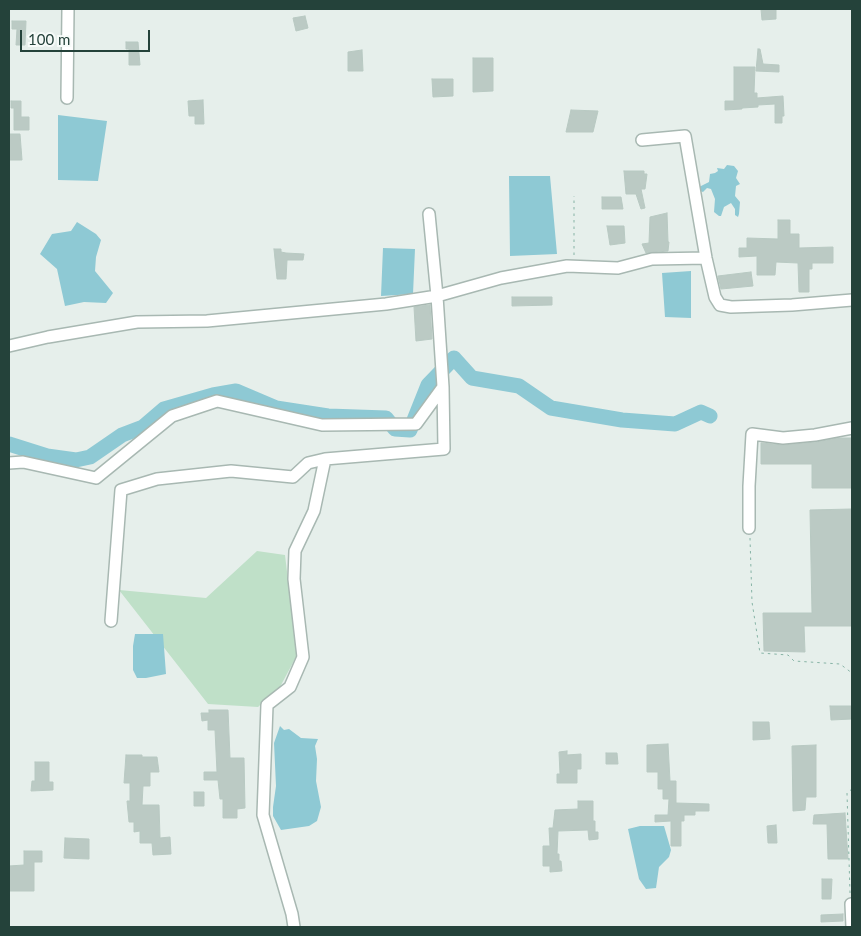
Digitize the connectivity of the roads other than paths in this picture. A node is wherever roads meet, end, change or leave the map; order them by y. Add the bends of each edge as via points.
1 (68, 9) edge
2 (67, 98) dead end
3 (642, 140) dead end
4 (429, 214) dead end
5 (706, 258) junction
6 (437, 296) junction
7 (852, 300) edge
8 (9, 346) edge
9 (443, 387) junction
10 (852, 428) edge
11 (325, 459) junction
12 (9, 463) edge
13 (749, 528) road end
14 (112, 621) dead end
15 (851, 904) road end
16 (294, 927) edge
17 (852, 927) edge

1 - 2 street
3 - 5 street via 685,136
4 - 6 street
5 - 6 street via 652,259 618,268 573,266 501,278
5 - 7 street via 715,297 722,306
6 - 8 street via 207,321 137,322
6 - 9 street
9 - 11 street via 444,448
9 - 12 street via 416,424 322,425 217,401 172,416 96,478 23,462
10 - 13 street via 783,438 752,434
11 - 14 street via 308,463 293,477 231,471 157,478 122,490
11 - 16 street via 314,511 295,551 294,579 303,657 290,687 267,705 264,815
15 - 17 street

